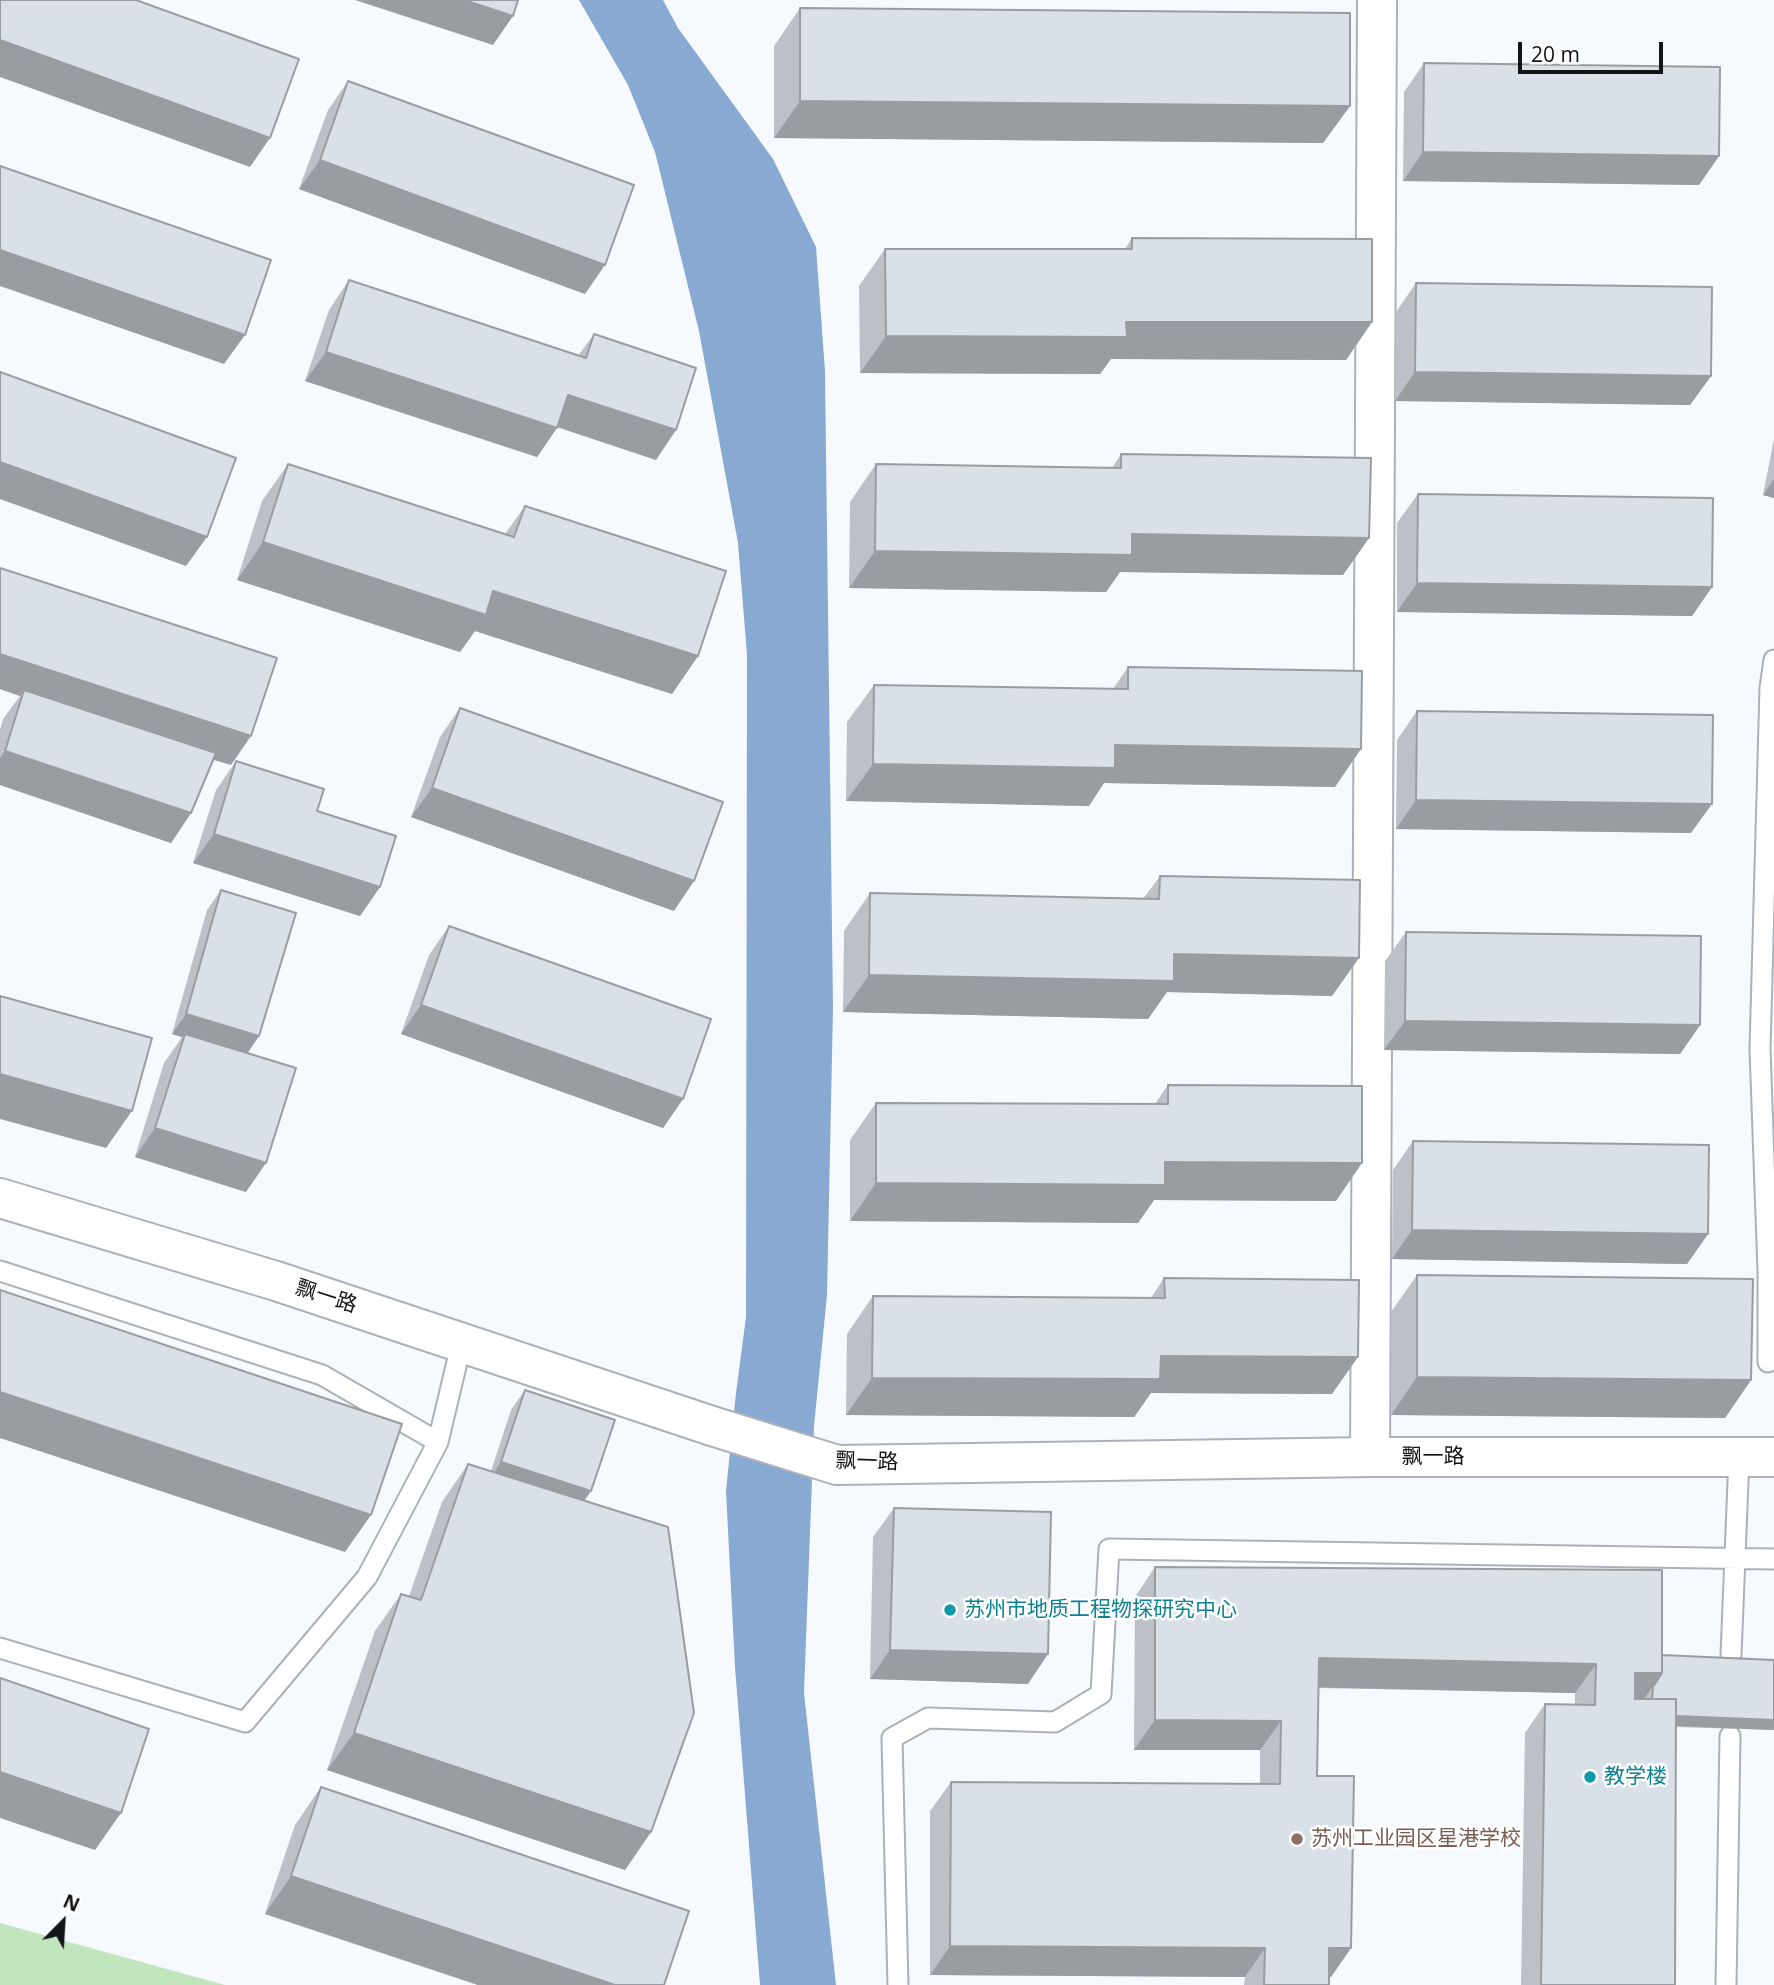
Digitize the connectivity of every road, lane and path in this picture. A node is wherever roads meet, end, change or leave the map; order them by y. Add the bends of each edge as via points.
1 (1377, 0) edge
2 (1774, 660) edge
3 (0, 1198) edge
4 (0, 1271) edge
5 (461, 1341) junction
6 (1768, 1362) dead end
7 (439, 1443) junction
8 (1370, 1457) junction
9 (1756, 1457) edge
10 (1735, 1558) junction
11 (1774, 1559) edge
12 (0, 1648) edge
13 (1731, 1655) edge
14 (1730, 1736) dead end
15 (898, 1985) edge
16 (1727, 1985) edge

1 - 8 street
2 - 6 lane via 1760,1049
3 - 5 street, 飘一路
4 - 7 lane via 322,1375
5 - 7 lane
5 - 8 street, 飘一路 via 837,1465
7 - 12 lane via 367,1577 245,1722
8 - 9 street, 飘一路
9 - 10 lane
10 - 11 lane
10 - 13 lane
10 - 15 lane via 1109,1549 1101,1694 1055,1722 928,1718 892,1738
14 - 16 lane

